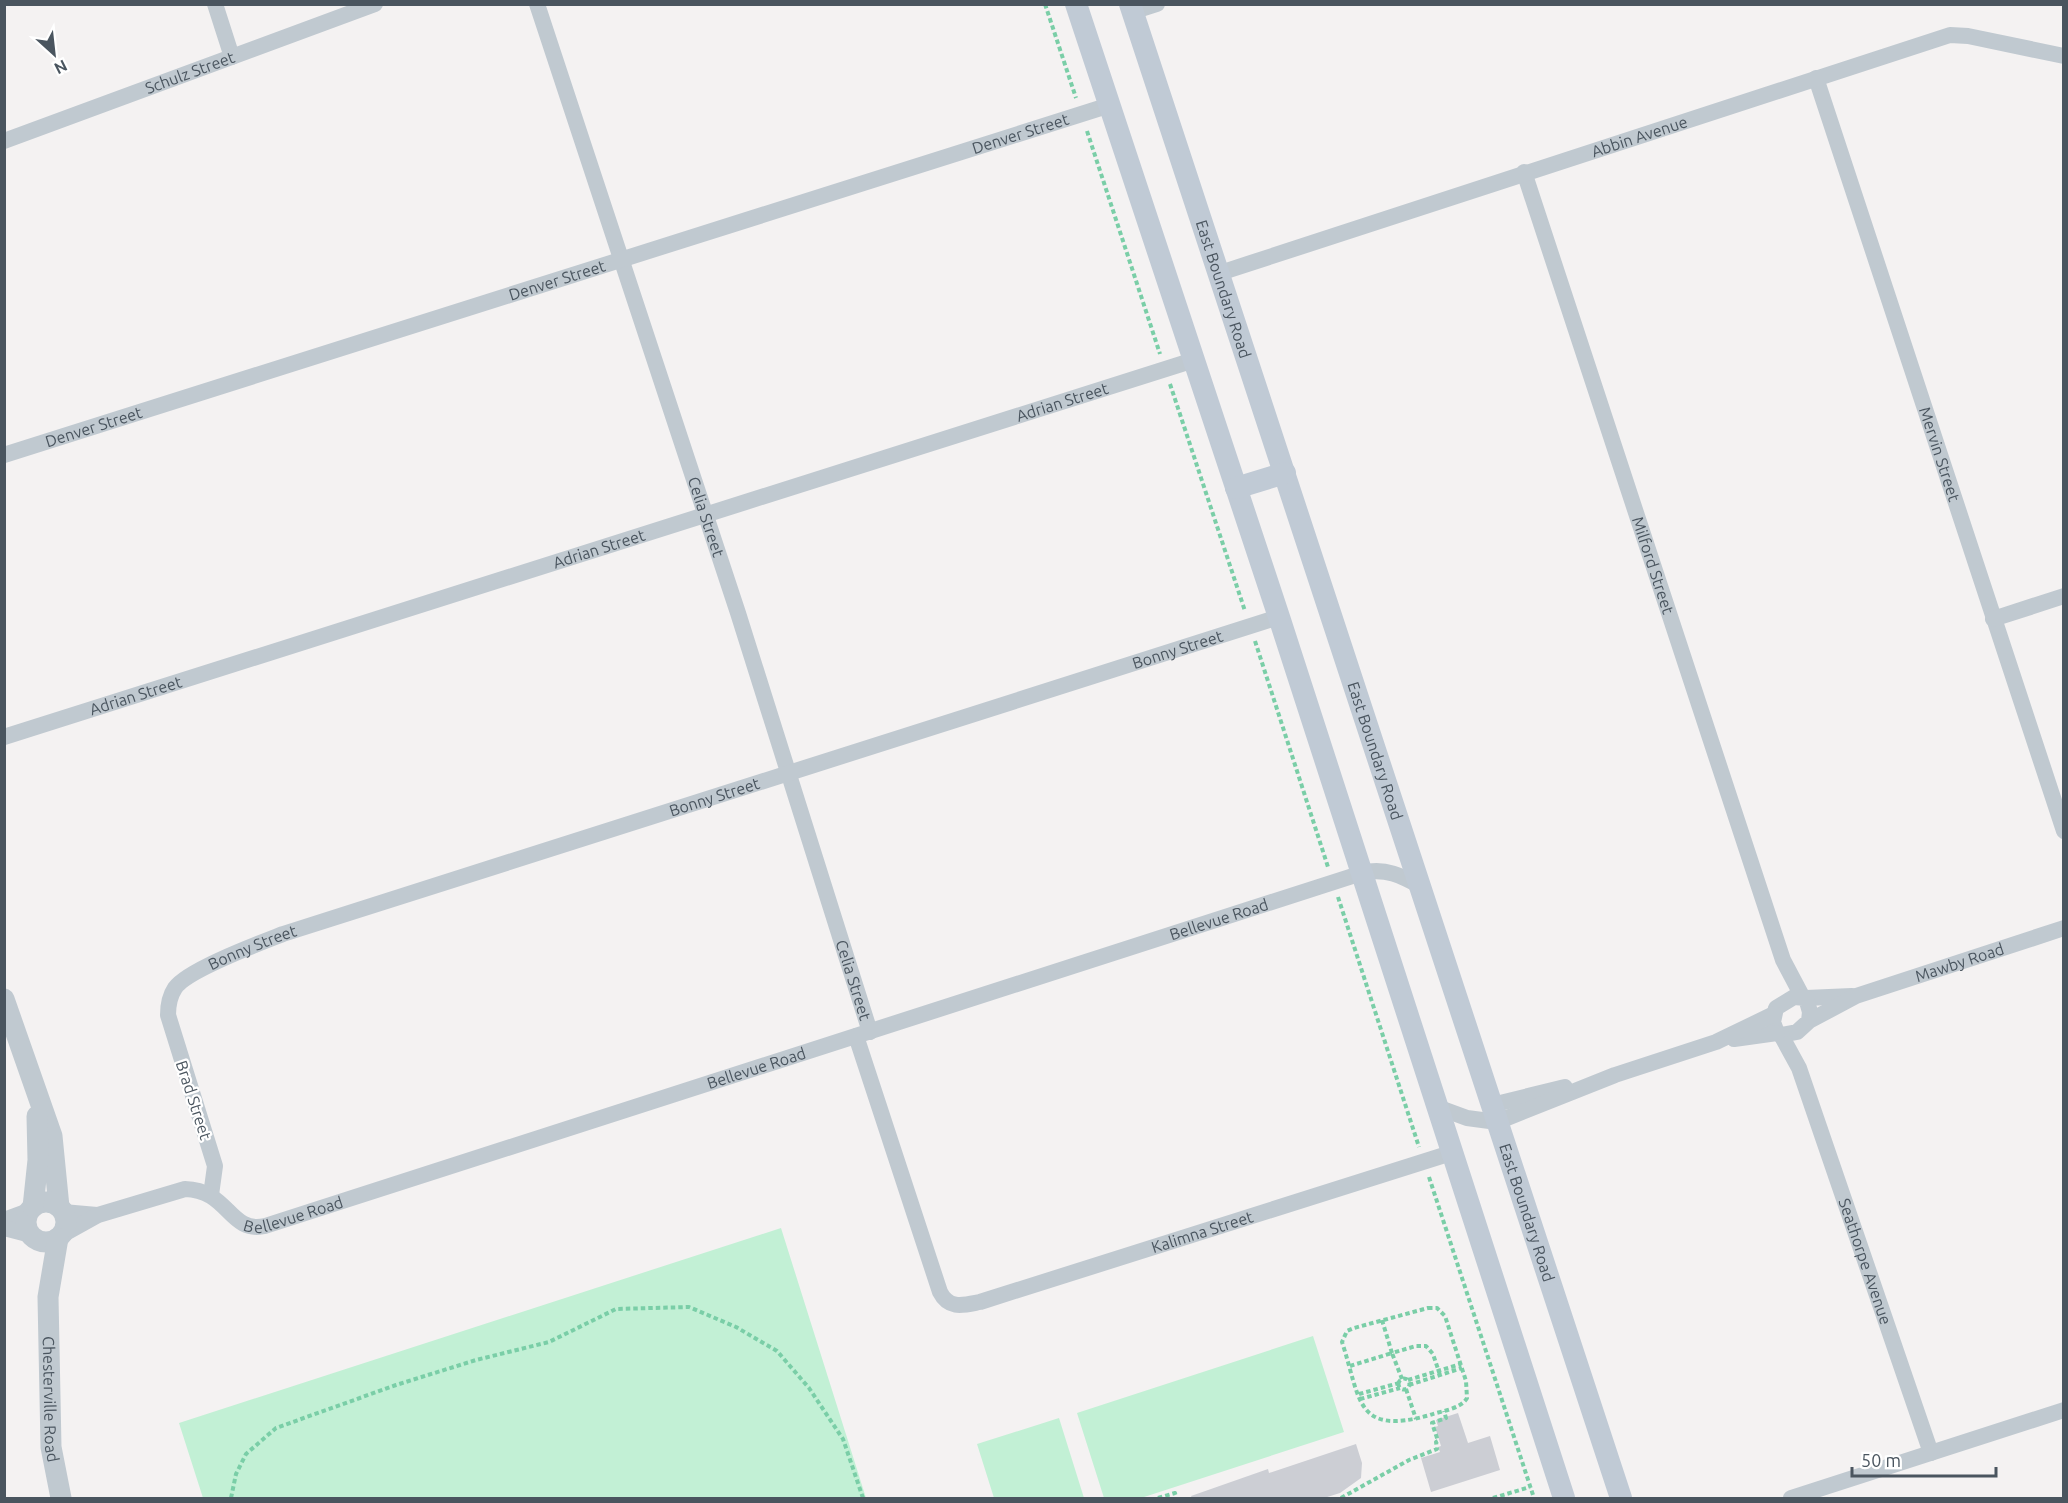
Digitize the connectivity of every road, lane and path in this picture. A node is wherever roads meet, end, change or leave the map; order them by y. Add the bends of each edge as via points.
1 (215, 4) edge
2 (375, 4) edge
3 (537, 4) edge
4 (1045, 4) edge
5 (1076, 4) edge
6 (1157, 4) edge
7 (1131, 8) edge
8 (2064, 56) edge
9 (232, 57) junction
10 (1816, 78) junction
11 (1110, 105) junction
12 (1081, 113) junction
13 (4, 141) edge
14 (1524, 172) junction
15 (621, 260) junction
16 (1220, 273) junction
17 (1194, 360) junction
18 (1165, 369) junction
19 (4, 455) edge
20 (1285, 472) junction
21 (1236, 488) junction
22 (705, 514) junction
23 (2064, 596) edge
24 (1279, 617) junction
25 (1993, 619) junction
26 (1250, 626) junction
27 (4, 737) edge
28 (789, 773) junction
29 (2064, 831) edge
30 (1362, 873) junction
31 (1333, 883) junction
32 (1422, 887) junction
33 (2064, 928) edge
34 (1783, 960) junction
35 (1856, 996) junction
36 (1804, 997) junction
37 (4, 999) edge
38 (168, 1005) joint
39 (1779, 1007) junction
40 (1804, 1026) junction
41 (863, 1034) junction
42 (1779, 1034) junction
43 (1716, 1041) junction
44 (1799, 1068) junction
45 (36, 1095) junction
46 (1437, 1107) junction
47 (1495, 1113) junction
48 (1451, 1153) junction
49 (1424, 1161) junction
50 (211, 1195) junction
51 (32, 1208) junction
52 (61, 1209) junction
53 (98, 1215) junction
54 (4, 1220) edge
55 (4, 1228) edge
56 (60, 1236) junction
57 (33, 1237) junction
58 (48, 1297) junction
59 (951, 1304) joint
60 (1382, 1320) junction
61 (1392, 1353) junction
62 (1350, 1366) junction
63 (1461, 1366) junction
64 (1440, 1373) junction
65 (1400, 1383) junction
66 (1409, 1383) junction
67 (1406, 1389) junction
68 (1360, 1397) junction
69 (2064, 1410) edge
70 (1444, 1411) junction
71 (1416, 1419) junction
72 (1931, 1453) junction
73 (1530, 1487) junction
74 (61, 1498) edge
75 (231, 1498) edge
76 (863, 1498) edge
77 (1158, 1498) edge
78 (1176, 1498) edge
79 (1341, 1498) edge
80 (1493, 1498) edge
81 (1534, 1498) edge
82 (1564, 1498) edge
83 (1621, 1498) edge
84 (1791, 1498) edge

1 - 9 street
2 - 9 street, Schulz Street
3 - 15 street, Celia Street
4 - 12 path
5 - 11 main road
6 - 7 street
7 - 16 main road, East Boundary Road
8 - 10 street, Abbin Avenue via 1950,35
9 - 13 street, Schulz Street
10 - 14 street, Abbin Avenue
10 - 25 street, Mervin Street
11 - 12 street, Denver Street
11 - 17 main road
12 - 15 street, Denver Street
12 - 18 path
14 - 16 street, Abbin Avenue
14 - 34 street, Milford Street
15 - 19 street, Denver Street
15 - 22 street, Celia Street
16 - 20 main road, East Boundary Road
17 - 18 street, Adrian Street
17 - 21 main road
18 - 22 street, Adrian Street
18 - 26 path
20 - 21 main road
20 - 32 main road, East Boundary Road
21 - 24 main road
22 - 27 street, Adrian Street
22 - 28 street, Celia Street
23 - 25 street
24 - 26 street, Bonny Street
24 - 30 main road
25 - 29 street, Mervin Street
26 - 28 street, Bonny Street
26 - 31 path
28 - 38 street, Bonny Street via 283,934 183,980
28 - 41 street, Celia Street
30 - 31 street, Bellevue Road
30 - 32 street, Bellevue Road via 1376,869 1400,875
30 - 46 main road
31 - 41 street, Bellevue Road
31 - 49 path
32 - 47 main road, East Boundary Road
33 - 35 street, Mawby Road
34 - 36 street, Milford Street
34 - 39 street, Milford Street
35 - 36 street, Mawby Road
35 - 40 street, Mawby Road
36 - 39 street, Mawby Road
36 - 40 street, Seathorpe Avenue via 1809,1004
37 - 45 street
38 - 50 street, Brad Street via 172,1032 214,1166
39 - 42 street, Milford Street
39 - 43 street
40 - 42 street, Mawby Road
40 - 44 street, Seathorpe Avenue
41 - 50 street, Bellevue Road via 265,1226 241,1223
41 - 59 street, Celia Street via 937,1286
42 - 43 street
42 - 44 street, Seathorpe Avenue
43 - 47 street
44 - 72 street, Seathorpe Avenue
45 - 51 street via 38,1160
45 - 52 street via 52,1136
46 - 47 street via 1467,1118
46 - 48 main road
47 - 83 main road, East Boundary Road
48 - 49 street, Kalimna Street
48 - 82 main road
49 - 59 street, Kalimna Street via 980,1302
49 - 73 path
50 - 53 street via 185,1189
51 - 52 street via 43,1202
51 - 54 street
51 - 57 street via 26,1222
52 - 53 street
52 - 56 street via 66,1223
53 - 56 street
55 - 57 street
56 - 57 street via 46,1242
56 - 58 street, Chesterville Road
57 - 58 street, Chesterville Road
58 - 74 street, Chesterville Road via 51,1447
60 - 61 path
60 - 62 path via 1347,1331 1342,1341
60 - 63 path via 1437,1308 1445,1316
61 - 62 path
61 - 64 path via 1426,1346
61 - 65 path
62 - 68 path
63 - 64 path
63 - 70 path via 1467,1398
64 - 66 path
65 - 66 path
65 - 67 path
65 - 68 path
66 - 67 path
67 - 71 path
68 - 71 path via 1365,1410 1380,1420 1396,1423
69 - 72 street
70 - 71 path
70 - 79 path via 1446,1418 1432,1423 1437,1449
72 - 84 street
73 - 80 path
73 - 81 path
75 - 76 path via 236,1474 246,1454 276,1428 396,1384 549,1342 616,1309 689,1307 736,1326 777,1351 809,1388 843,1439
77 - 78 path via 1174,1493

